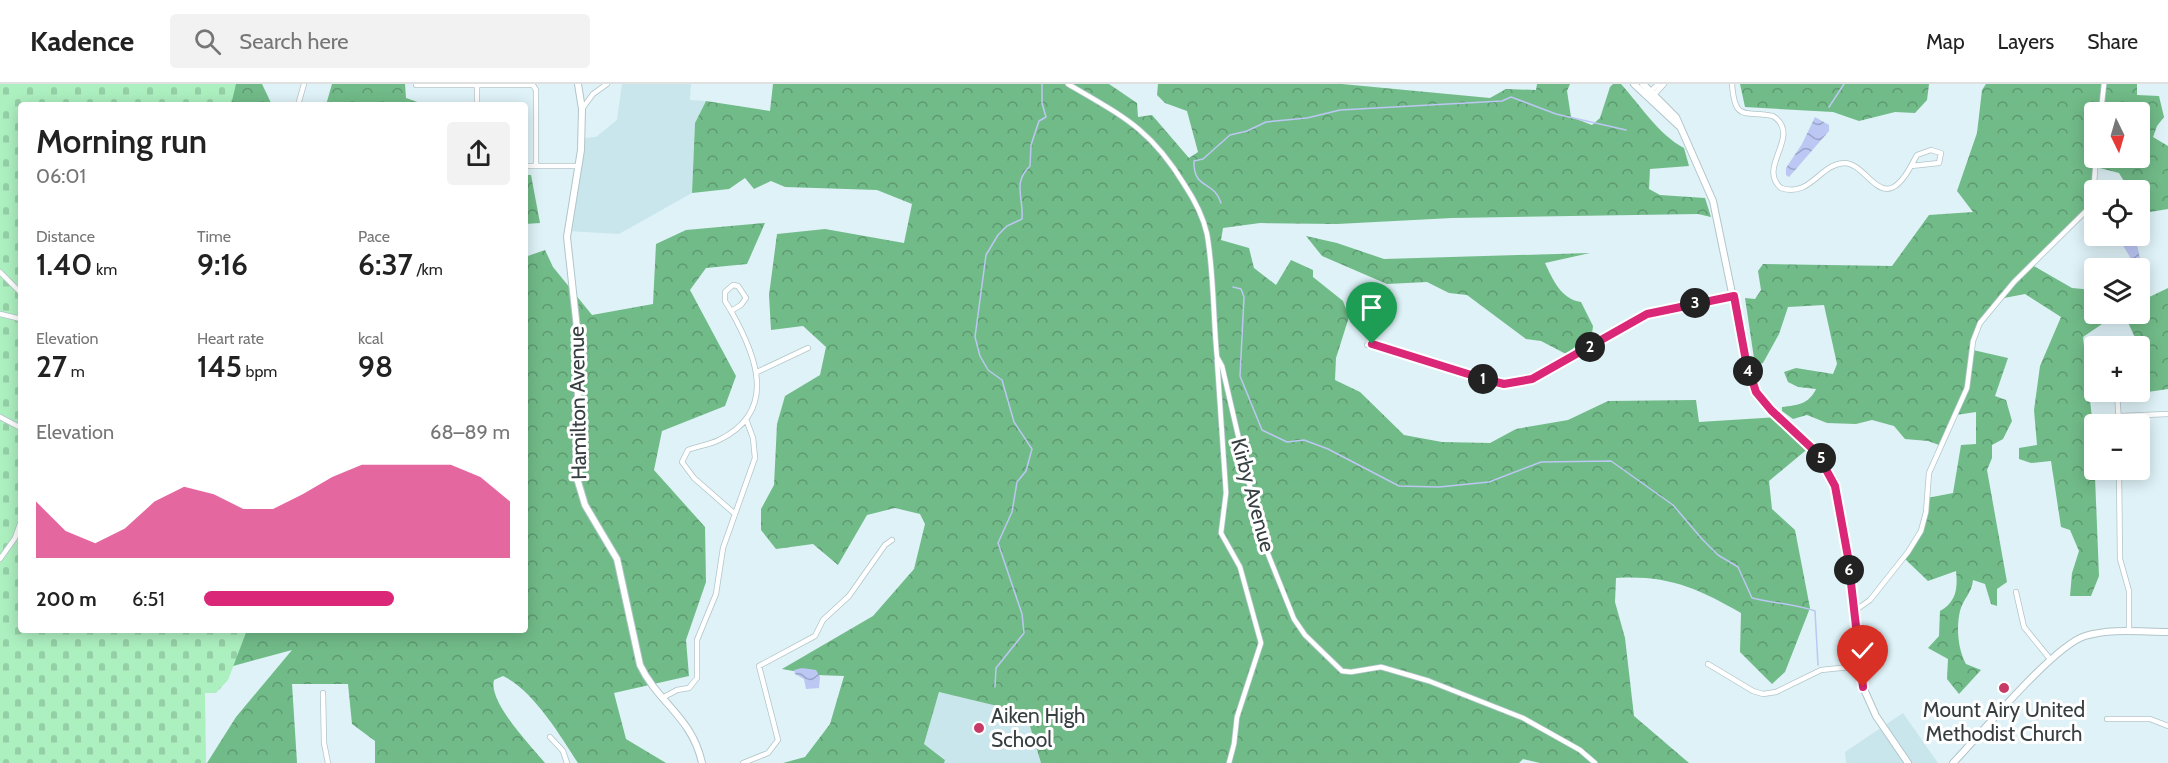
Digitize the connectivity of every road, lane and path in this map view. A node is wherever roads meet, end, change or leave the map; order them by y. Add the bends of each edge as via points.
1 (304, 84) edge
2 (512, 84) edge
3 (578, 84) edge
4 (607, 84) edge
5 (1068, 84) edge
6 (1634, 84) edge
7 (1643, 84) edge
8 (1658, 84) edge
9 (1664, 84) edge
10 (1732, 84) edge
11 (2104, 84) edge
12 (416, 85) edge
13 (477, 85) edge
14 (534, 85) edge
15 (579, 94) junction
16 (593, 94) junction
17 (1651, 94) junction
18 (298, 102) edge
19 (477, 102) edge
20 (2102, 102) edge
21 (582, 109) junction
22 (528, 166) edge
23 (536, 166) junction
24 (579, 166) junction
25 (1911, 166) junction
26 (2096, 168) edge
27 (0, 272) edge
28 (18, 290) edge
29 (1734, 296) junction
30 (731, 311) junction
31 (0, 314) edge
32 (18, 318) edge
33 (1367, 345) dead end
34 (808, 348) dead end
35 (1217, 357) junction
36 (757, 372) junction
37 (2168, 414) edge
38 (2150, 415) edge
39 (0, 417) edge
40 (746, 419) junction
41 (18, 426) edge
42 (2119, 480) edge
43 (735, 514) junction
44 (18, 530) edge
45 (892, 540) dead end
46 (0, 559) edge
47 (2016, 592) dead end
48 (1853, 612) junction
49 (2129, 632) junction
50 (2168, 632) edge
51 (2050, 659) junction
52 (1708, 664) dead end
53 (1860, 666) junction
54 (323, 693) dead end
55 (664, 697) junction
56 (2107, 719) dead end
57 (2168, 726) edge
58 (550, 737) dead end
59 (743, 762) edge
60 (328, 763) edge
61 (567, 763) edge
62 (702, 763) edge
63 (1229, 763) edge
64 (1595, 763) edge
65 (1908, 763) edge
66 (1953, 763) edge

1 - 18 street
2 - 13 street
2 - 14 street
3 - 15 main road, Hamilton Avenue
4 - 16 street
5 - 35 street, Kirby Avenue via 1119,113 1148,136 1165,152 1192,196 1207,235
6 - 17 main road
7 - 17 main road
8 - 17 street
9 - 17 street
10 - 25 street via 1740,111 1749,116 1773,116 1783,125 1784,136 1773,170 1781,188 1804,187 1834,166 1846,163 1858,168 1874,184 1891,187 1902,181
11 - 20 street
12 - 13 street
13 - 19 street
14 - 23 street
15 - 16 street
15 - 21 main road, Hamilton Avenue
16 - 21 street
17 - 29 main road via 1681,128 1713,201
21 - 24 main road, Hamilton Avenue
22 - 23 street
23 - 24 street
24 - 55 main road, Hamilton Avenue via 567,237 579,347 578,485 590,517 617,558 640,665
25 - 25 street via 1939,163 1941,153 1922,153
26 - 48 street via 2088,209 2014,282 1980,322 1973,341 1967,388 1929,473 1921,531 1870,600
27 - 28 street
29 - 33 street via 1647,314 1532,379 1520,382 1504,384
29 - 48 main road via 1756,392 1817,453 1832,478 1844,533
30 - 30 street via 746,298 733,285 725,292
30 - 36 street via 751,347
31 - 32 street
34 - 36 street
35 - 63 street via 1226,485 1221,533 1240,567 1261,638 1237,717
35 - 64 street, Kirby Avenue via 1262,538 1294,619 1305,635 1342,671 1386,668 1473,697 1532,723
36 - 40 street via 755,396
37 - 38 street
39 - 41 street
40 - 43 street via 755,458
40 - 43 street via 721,440 688,450 682,459 694,478
42 - 49 street via 2120,559 2129,591
43 - 55 street via 723,548 716,594 697,640 697,678 689,688
44 - 46 street
45 - 59 street via 849,596 823,620 815,636 759,666 778,740 768,753
47 - 51 street via 2024,627
48 - 53 main road
49 - 50 main road
49 - 51 main road via 2084,636
51 - 66 main road
52 - 53 street via 1763,694 1776,692 1821,670
53 - 65 main road via 1871,707
54 - 60 street via 323,737
55 - 62 main road, Hamilton Avenue via 691,733
56 - 57 street via 2150,719
58 - 61 street via 563,751

